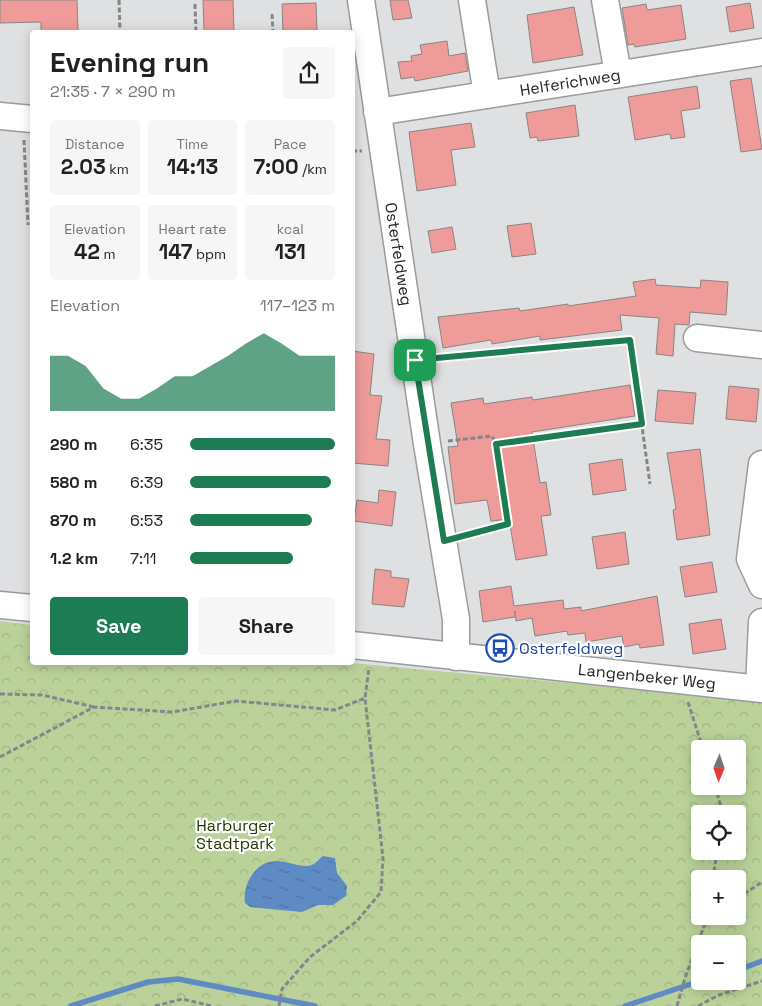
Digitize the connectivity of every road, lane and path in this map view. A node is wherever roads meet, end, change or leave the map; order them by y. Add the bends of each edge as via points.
1 (119, 0) edge
2 (361, 0) edge
3 (472, 0) edge
4 (482, 0) edge
5 (606, 0) edge
6 (195, 4) dead end
7 (272, 14) dead end
8 (120, 30) edge
9 (196, 30) edge
10 (273, 30) edge
11 (762, 52) edge
12 (618, 74) junction
13 (492, 94) junction
14 (377, 112) junction
15 (18, 117) edge
16 (28, 225) dead end
17 (697, 338) dead end
18 (762, 345) edge
19 (415, 360) junction
20 (642, 424) junction
21 (427, 444) junction
22 (496, 444) junction
23 (762, 464) edge
24 (650, 484) dead end
25 (444, 541) junction
26 (762, 585) edge
27 (0, 604) edge
28 (30, 608) edge
29 (762, 622) edge
30 (362, 646) edge
31 (456, 657) junction
32 (681, 680) junction
33 (761, 689) edge
34 (0, 694) edge
35 (365, 698) junction
36 (94, 707) junction
37 (700, 740) edge
38 (0, 757) edge
39 (762, 882) edge
40 (746, 893) edge
41 (705, 925) edge
42 (762, 982) edge
43 (155, 1006) edge
44 (212, 1006) edge
45 (279, 1006) edge
46 (677, 1006) edge
47 (698, 1006) edge

1 - 8 path
2 - 14 street, Osterfeldweg
3 - 13 street
4 - 13 street
5 - 12 street
6 - 9 path
7 - 10 path
11 - 12 street, Helferichweg
12 - 13 street, Helferichweg
13 - 14 street, Helferichweg
14 - 19 street, Osterfeldweg
15 - 16 path
17 - 18 street
19 - 20 path via 630,340
19 - 21 street, Osterfeldweg
20 - 22 path
20 - 24 path
21 - 22 path via 492,436
21 - 25 street, Osterfeldweg
22 - 25 path via 508,524
23 - 26 street via 750,559
25 - 31 street, Osterfeldweg via 456,619
27 - 28 street
29 - 33 street
30 - 31 street, Langenbeker Weg
30 - 35 path
31 - 32 street, Langenbeker Weg
32 - 33 street, Langenbeker Weg
32 - 37 path
34 - 36 path via 42,695
35 - 36 path via 335,710 236,701 172,712
35 - 45 path via 384,858 381,892 357,921 310,958 282,989
36 - 38 path
39 - 40 path
41 - 46 path
42 - 47 path via 718,995
43 - 44 path via 182,999

